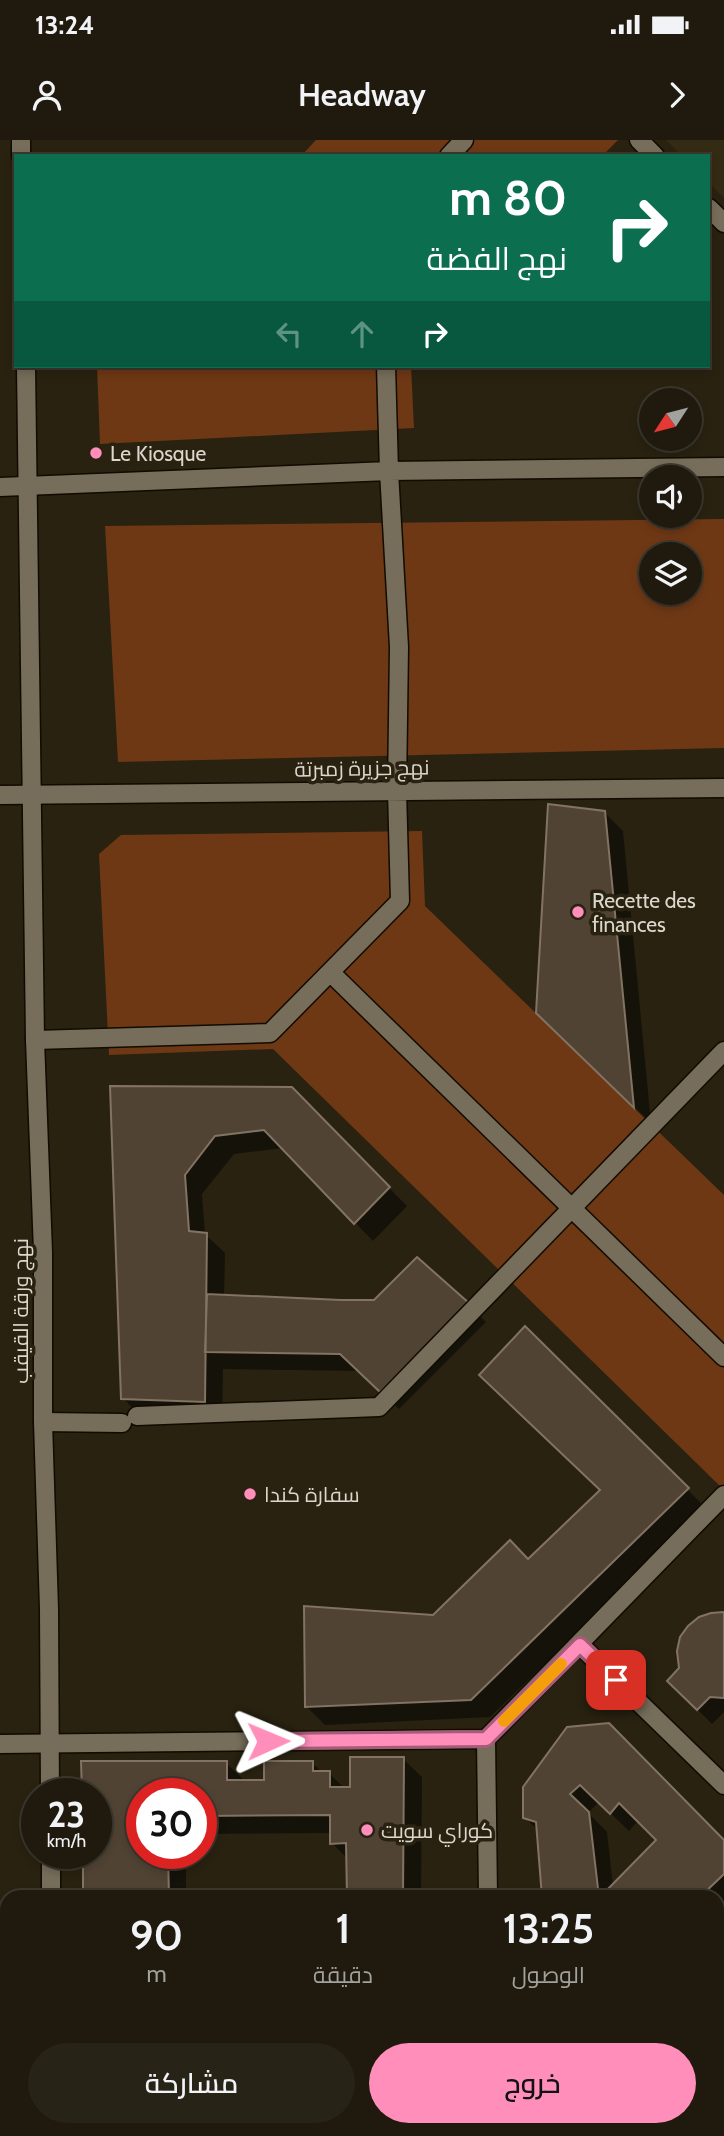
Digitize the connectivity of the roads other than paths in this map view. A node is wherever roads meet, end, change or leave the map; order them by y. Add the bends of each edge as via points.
1 (464, 140) edge
2 (639, 140) edge
3 (451, 154) edge
4 (653, 154) edge
5 (710, 209) edge
6 (724, 223) edge
7 (26, 368) edge
8 (386, 368) edge
9 (724, 467) edge
10 (389, 471) junction
11 (0, 486) edge
12 (28, 486) junction
13 (724, 788) edge
14 (397, 790) junction
15 (0, 795) edge
16 (32, 795) junction
17 (331, 973) junction
18 (35, 1040) junction
19 (724, 1051) edge
20 (572, 1208) junction
21 (724, 1357) edge
22 (43, 1422) junction
23 (724, 1495) edge
24 (580, 1645) junction
25 (486, 1739) junction
26 (0, 1744) edge
27 (49, 1744) junction
28 (50, 1778) edge
29 (724, 1785) edge
30 (51, 1869) edge
31 (51, 1890) edge
32 (488, 1890) edge

1 - 3 street
2 - 4 street
5 - 6 street
7 - 12 street, نهج ورقة القيقب
8 - 10 street
9 - 10 street
10 - 12 street
10 - 14 street via 399,647
11 - 12 street
12 - 16 street, نهج ورقة القيقب
13 - 14 street, نهج جزيرة زمبرتة
14 - 16 street, نهج جزيرة زمبرتة
14 - 17 street via 400,901
15 - 16 street, نهج جزيرة زمبرتة
16 - 18 street, نهج ورقة القيقب
17 - 18 street via 270,1033
17 - 20 street
18 - 22 street, نهج ورقة القيقب via 43,1252
19 - 20 street
20 - 21 street
20 - 22 street via 379,1407
22 - 27 street, نهج ورقة القيقب
23 - 24 street
24 - 25 street
24 - 29 street
25 - 27 street
25 - 32 street
26 - 27 street
27 - 28 street, نهج ورقة القيقب
30 - 31 street

